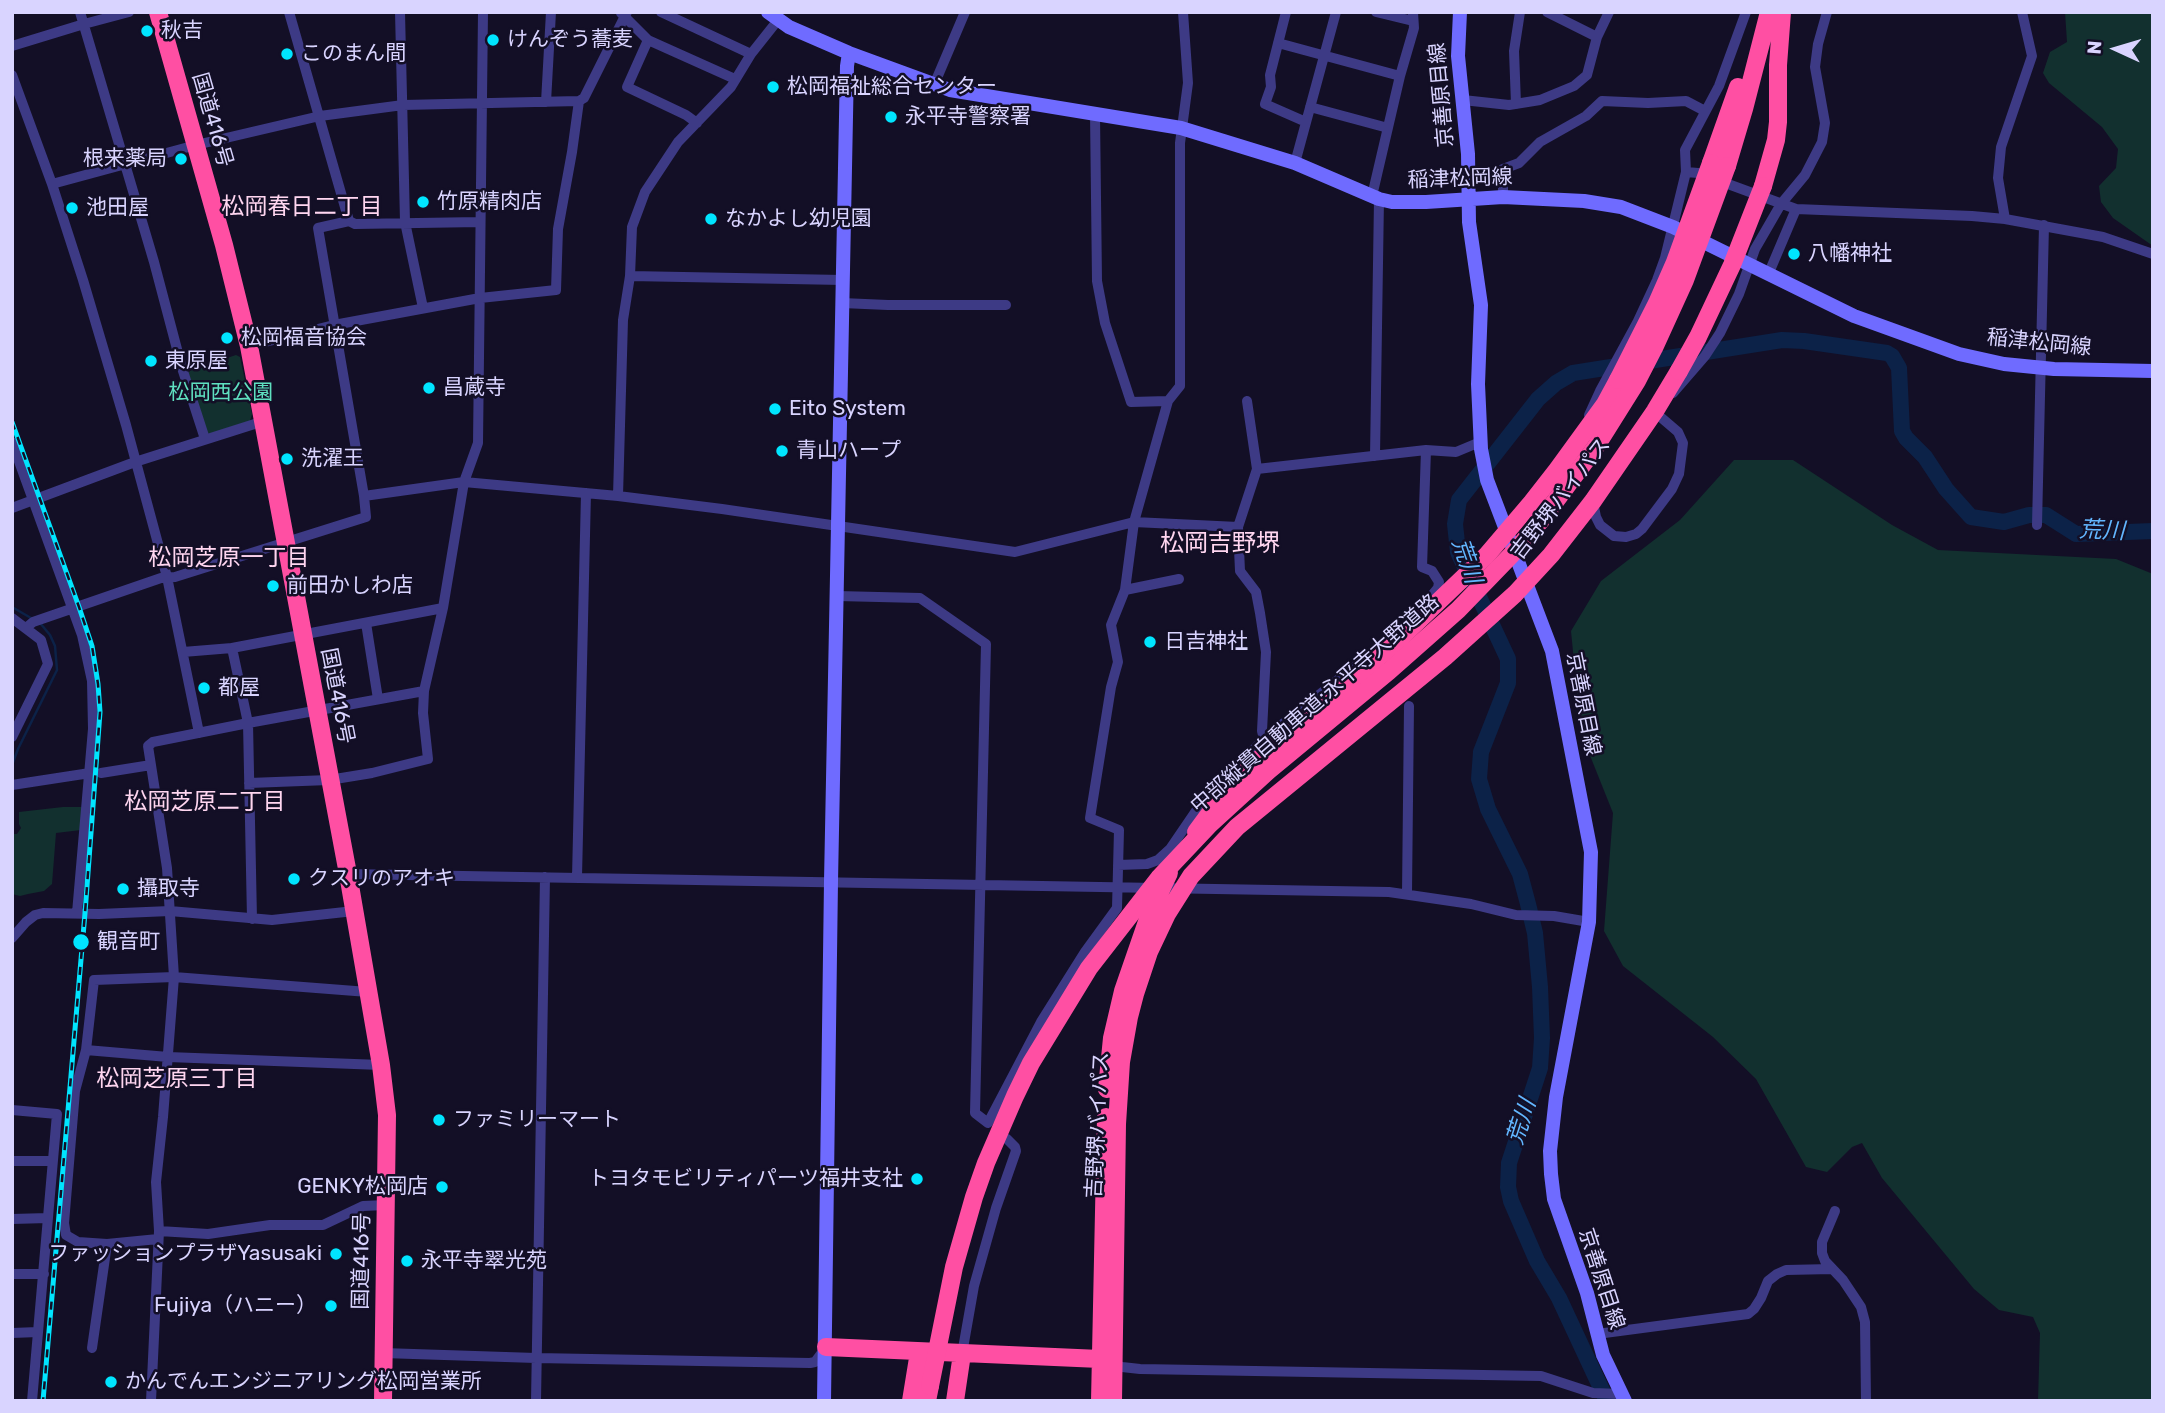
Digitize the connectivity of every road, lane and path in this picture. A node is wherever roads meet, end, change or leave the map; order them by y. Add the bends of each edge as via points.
1 (80, 12) edge
2 (128, 12) edge
3 (158, 12) edge
4 (289, 12) edge
5 (400, 12) edge
6 (483, 12) edge
7 (551, 12) edge
8 (661, 12) edge
9 (965, 12) edge
10 (1184, 12) edge
11 (1286, 12) edge
12 (1336, 12) edge
13 (1376, 12) edge
14 (1460, 12) edge
15 (1520, 12) edge
16 (1547, 12) edge
17 (1609, 12) edge
18 (1746, 12) edge
19 (1760, 12) edge
20 (1769, 12) edge
21 (1782, 12) edge
22 (1827, 12) edge
23 (2022, 12) edge
24 (624, 13) edge
25 (773, 16) edge
26 (1413, 17) edge
27 (84, 24) junction
28 (1597, 37) junction
29 (648, 40) junction
30 (1278, 43) junction
31 (12, 46) edge
32 (849, 52) junction
33 (751, 54) junction
34 (1324, 55) junction
35 (12, 75) edge
36 (1400, 76) junction
37 (735, 79) junction
38 (934, 85) junction
39 (1462, 100) junction
40 (579, 101) junction
41 (546, 102) junction
42 (482, 103) junction
43 (1516, 104) junction
44 (403, 105) junction
45 (1310, 107) junction
46 (1705, 111) junction
47 (1096, 114) junction
48 (320, 117) junction
49 (1306, 122) junction
50 (697, 123) junction
51 (1181, 128) junction
52 (1388, 128) junction
53 (196, 145) junction
54 (125, 163) junction
55 (1295, 163) junction
56 (1719, 164) junction
57 (1686, 172) junction
58 (52, 184) junction
59 (1503, 197) junction
60 (1375, 198) junction
61 (1469, 198) junction
62 (1781, 204) junction
63 (1796, 209) junction
64 (2006, 219) junction
65 (349, 221) junction
66 (405, 222) junction
67 (480, 222) junction
68 (2043, 225) junction
69 (1673, 227) junction
70 (2153, 254) edge
71 (1749, 265) junction
72 (1768, 275) junction
73 (630, 276) junction
74 (843, 280) junction
75 (480, 298) junction
76 (842, 303) junction
77 (1006, 305) dead end
78 (423, 308) junction
79 (334, 325) junction
80 (249, 346) junction
81 (2040, 368) junction
82 (2153, 371) edge
83 (1685, 373) junction
84 (1611, 383) junction
85 (1168, 401) junction
86 (1247, 401) dead end
87 (1651, 419) junction
88 (264, 421) junction
89 (205, 439) junction
90 (1480, 442) junction
91 (13, 444) edge
92 (1426, 450) junction
93 (1375, 456) junction
94 (135, 463) junction
95 (1256, 469) junction
96 (464, 482) junction
97 (586, 493) junction
98 (365, 496) junction
99 (618, 496) junction
100 (34, 500) junction
101 (1593, 501) junction
102 (12, 508) edge
103 (2038, 520) dead end
104 (1134, 522) junction
105 (838, 527) junction
106 (1238, 527) junction
107 (1506, 533) junction
108 (286, 544) junction
109 (167, 578) junction
110 (1179, 579) dead end
111 (1525, 582) junction
112 (1125, 590) junction
113 (837, 596) junction
114 (443, 608) junction
115 (73, 609) junction
116 (12, 618) edge
117 (366, 623) junction
118 (26, 628) junction
119 (302, 634) junction
120 (232, 648) junction
121 (183, 652) junction
122 (424, 691) junction
123 (378, 699) junction
124 (1409, 706) dead end
125 (316, 710) junction
126 (248, 723) junction
127 (199, 733) junction
128 (12, 737) edge
129 (1264, 739) junction
130 (151, 765) junction
131 (95, 773) junction
132 (330, 780) junction
133 (249, 783) junction
134 (12, 785) edge
135 (1118, 865) junction
136 (348, 874) junction
137 (545, 877) junction
138 (578, 877) junction
139 (831, 881) junction
140 (981, 885) junction
141 (1118, 888) junction
142 (1161, 889) junction
143 (1182, 890) junction
144 (1407, 893) junction
145 (170, 911) junction
146 (354, 911) junction
147 (77, 913) junction
148 (252, 919) junction
149 (1589, 922) junction
150 (12, 938) edge
151 (174, 977) junction
152 (368, 992) junction
153 (86, 1050) junction
154 (167, 1057) junction
155 (381, 1065) junction
156 (12, 1110) edge
157 (1007, 1139) dead end
158 (12, 1161) edge
159 (52, 1161) junction
160 (386, 1205) junction
161 (1835, 1212) dead end
162 (48, 1218) junction
163 (12, 1219) edge
164 (159, 1235) junction
165 (107, 1244) junction
166 (1832, 1269) junction
167 (44, 1274) junction
168 (12, 1275) edge
169 (38, 1332) junction
170 (12, 1333) edge
171 (1597, 1334) junction
172 (826, 1347) junction
173 (92, 1348) dead end
174 (919, 1352) junction
175 (383, 1353) junction
176 (962, 1354) junction
177 (536, 1358) junction
178 (1106, 1361) junction
179 (928, 1393) edge
180 (1620, 1397) edge
181 (32, 1401) edge
182 (151, 1401) edge
183 (383, 1401) edge
184 (536, 1401) edge
185 (824, 1401) edge
186 (911, 1401) edge
187 (955, 1401) edge
188 (1100, 1401) edge
189 (1113, 1401) edge
190 (1866, 1401) edge

1 - 27 street
2 - 27 street
3 - 53 highway, 国道416号
4 - 48 street
5 - 44 street
6 - 42 street
7 - 41 street
8 - 33 street
9 - 38 street
10 - 51 street via 1188,83
11 - 30 street
12 - 34 street
13 - 26 street
14 - 39 main road, 京善原目線
15 - 43 street via 1514,51
16 - 28 street
17 - 28 street
18 - 46 street
19 - 56 highway
20 - 56 highway, 中部縦貫自動車道;永平寺大野道路
21 - 83 highway, 吉野堺バイパス, bridge via 1773,149 1732,265
22 - 62 street via 1815,67 1825,123 1822,142 1805,175
23 - 64 street via 2032,56 2001,147 1998,178
24 - 29 street
24 - 40 street
25 - 32 main road, 稲津松岡線
25 - 33 street
26 - 36 street
27 - 31 street
27 - 54 street
28 - 43 street via 1587,75 1574,86
29 - 37 street
29 - 50 street via 627,87
30 - 34 street
30 - 49 street via 1265,104
32 - 38 main road, 稲津松岡線
32 - 74 main road
33 - 37 street
34 - 36 street
34 - 45 street
35 - 58 street
36 - 52 street
37 - 50 street
38 - 47 main road, 稲津松岡線
39 - 43 street
39 - 61 main road, 京善原目線
40 - 41 street
40 - 75 street via 558,229 556,290
41 - 42 street
42 - 44 street
42 - 67 street
44 - 48 street
44 - 66 street
45 - 49 street
45 - 52 street
46 - 57 street via 1685,150
46 - 59 street via 1686,101 1602,101 1586,116 1540,142 1519,163 1503,169
47 - 51 main road, 稲津松岡線
47 - 85 street via 1097,281 1105,323 1131,402
48 - 53 street
48 - 65 street
49 - 55 street
50 - 73 street via 678,142 645,192 632,227
51 - 55 main road, 稲津松岡線
51 - 85 street via 1180,386
52 - 60 street
53 - 54 street
53 - 80 highway, 国道416号
54 - 58 street
54 - 89 street
55 - 60 main road, 稲津松岡線
56 - 84 highway, 吉野堺バイパス, bridge via 1657,303
56 - 179 highway, 中部縦貫自動車道;永平寺大野道路, bridge via 1685,280 1654,348 1595,448 1542,519 1458,610 1210,824 1150,888 1088,968 1031,1063 986,1163 954,1267
57 - 62 street
57 - 69 street
58 - 94 street
59 - 61 main road, 稲津松岡線
59 - 69 main road, 稲津松岡線 via 1608,205
60 - 61 main road, 稲津松岡線 via 1426,202
60 - 93 street
61 - 90 main road, 京善原目線 via 1480,305
62 - 63 street
62 - 71 street
63 - 64 street
63 - 72 street
64 - 68 street
65 - 66 street
65 - 79 street via 318,228
66 - 67 street
66 - 78 street
67 - 75 street
68 - 70 street via 2103,237
68 - 81 street
69 - 71 main road, 稲津松岡線
69 - 84 street via 1657,280
71 - 72 main road, 稲津松岡線
71 - 83 street via 1720,333
72 - 81 main road, 稲津松岡線 via 1854,316 1959,354
73 - 74 street
73 - 99 street via 622,320
74 - 76 main road
75 - 78 street
75 - 96 street via 478,443
76 - 77 street
76 - 105 main road
78 - 79 street
79 - 80 street
79 - 98 street
80 - 88 highway, 国道416号
81 - 82 main road, 稲津松岡線
81 - 103 street
83 - 87 highway, 吉野堺バイパス
84 - 107 highway, 吉野堺バイパス via 1605,404
85 - 104 street
86 - 95 street
87 - 101 highway, 吉野堺バイパス
87 - 101 street via 1678,432 1682,457 1675,484 1642,529 1621,538 1598,522
88 - 89 street
88 - 108 highway, 国道416号
89 - 94 street
90 - 92 street via 1456,452
90 - 107 main road, 京善原目線 via 1487,480
91 - 100 street
92 - 93 street
92 - 129 street via 1422,567 1438,577 1438,588 1367,660
93 - 95 street
94 - 100 street
94 - 109 street
95 - 106 street
96 - 97 street
96 - 98 street
96 - 114 street
97 - 99 street
97 - 138 street
98 - 108 street via 366,517 362,520
99 - 105 street
100 - 102 street
100 - 115 street
101 - 111 highway, 吉野堺バイパス
104 - 105 street via 1015,552
104 - 106 street
104 - 112 street
105 - 113 main road
106 - 129 street via 1240,572 1256,592 1266,652
107 - 111 main road, 京善原目線
107 - 142 highway, 吉野堺バイパス via 1394,644 1244,772 1208,815
108 - 109 street
108 - 119 highway, 国道416号
109 - 115 street
109 - 121 street
110 - 112 street
111 - 143 highway, 吉野堺バイパス via 1479,627 1248,816
111 - 149 main road, 京善原目線 via 1550,645 1591,852
112 - 135 street via 1111,625 1118,662 1090,818 1119,830
113 - 139 main road
113 - 140 street via 920,598 986,644
114 - 117 street
114 - 122 street
115 - 118 street
115 - 131 street via 92,681
116 - 118 street
117 - 119 street
117 - 123 street
118 - 128 street via 41,640 48,664
119 - 120 street
119 - 125 highway, 国道416号
120 - 121 street
120 - 126 street
121 - 127 street
122 - 123 street
122 - 132 street via 428,758
123 - 125 street
124 - 144 street
125 - 126 street
125 - 132 highway, 国道416号
126 - 127 street
126 - 133 street
127 - 130 street via 153,742 148,746
129 - 135 street via 1200,805 1158,860
130 - 131 street
130 - 145 street
131 - 134 street
131 - 147 street
132 - 133 street
132 - 136 highway, 国道416号
133 - 148 street
135 - 141 street
136 - 137 street
136 - 146 highway, 国道416号
137 - 138 street
137 - 177 street
138 - 139 street
139 - 140 street
139 - 172 main road
140 - 141 street
140 - 141 street via 975,1113 991,1126 1041,1022 1117,908
141 - 142 street
142 - 143 street
142 - 178 highway, 吉野堺バイパス via 1123,990 1108,1062
143 - 144 street
143 - 178 highway, 吉野堺バイパス via 1144,965 1121,1062
144 - 149 street via 1516,915
145 - 147 street
145 - 148 street
145 - 151 street
146 - 148 street
146 - 152 highway, 国道416号
147 - 150 street via 34,915
149 - 171 main road, 京善原目線 via 1550,1152 1554,1199
151 - 152 street
151 - 153 street via 94,980
151 - 154 street
152 - 155 highway, 国道416号
153 - 154 street
153 - 165 street via 75,1091 64,1223 66,1236 78,1242
154 - 155 street
154 - 164 street via 156,1182
155 - 160 highway, 国道416号 via 387,1115
156 - 159 street via 57,1114
157 - 176 street via 1016,1151 974,1286
158 - 159 street
159 - 162 street
160 - 164 street via 363,1206 323,1225
160 - 175 highway, 国道416号
161 - 166 street via 1822,1242 1822,1253
162 - 163 street
162 - 167 street
164 - 165 street
164 - 182 street
165 - 173 street
166 - 171 street via 1777,1274 1748,1314
166 - 190 street via 1861,1307 1865,1322
167 - 168 street
167 - 169 street
169 - 170 street
169 - 181 street
171 - 180 main road, 京善原目線
172 - 174 highway
172 - 177 street via 810,1363
172 - 185 main road
174 - 176 highway
174 - 186 highway
175 - 177 street
175 - 183 highway, 国道416号
176 - 178 highway
176 - 187 highway
177 - 184 street
178 - 180 street via 1140,1369 1541,1376 1594,1394
178 - 188 highway, 吉野堺バイパス
178 - 189 highway, 吉野堺バイパス

